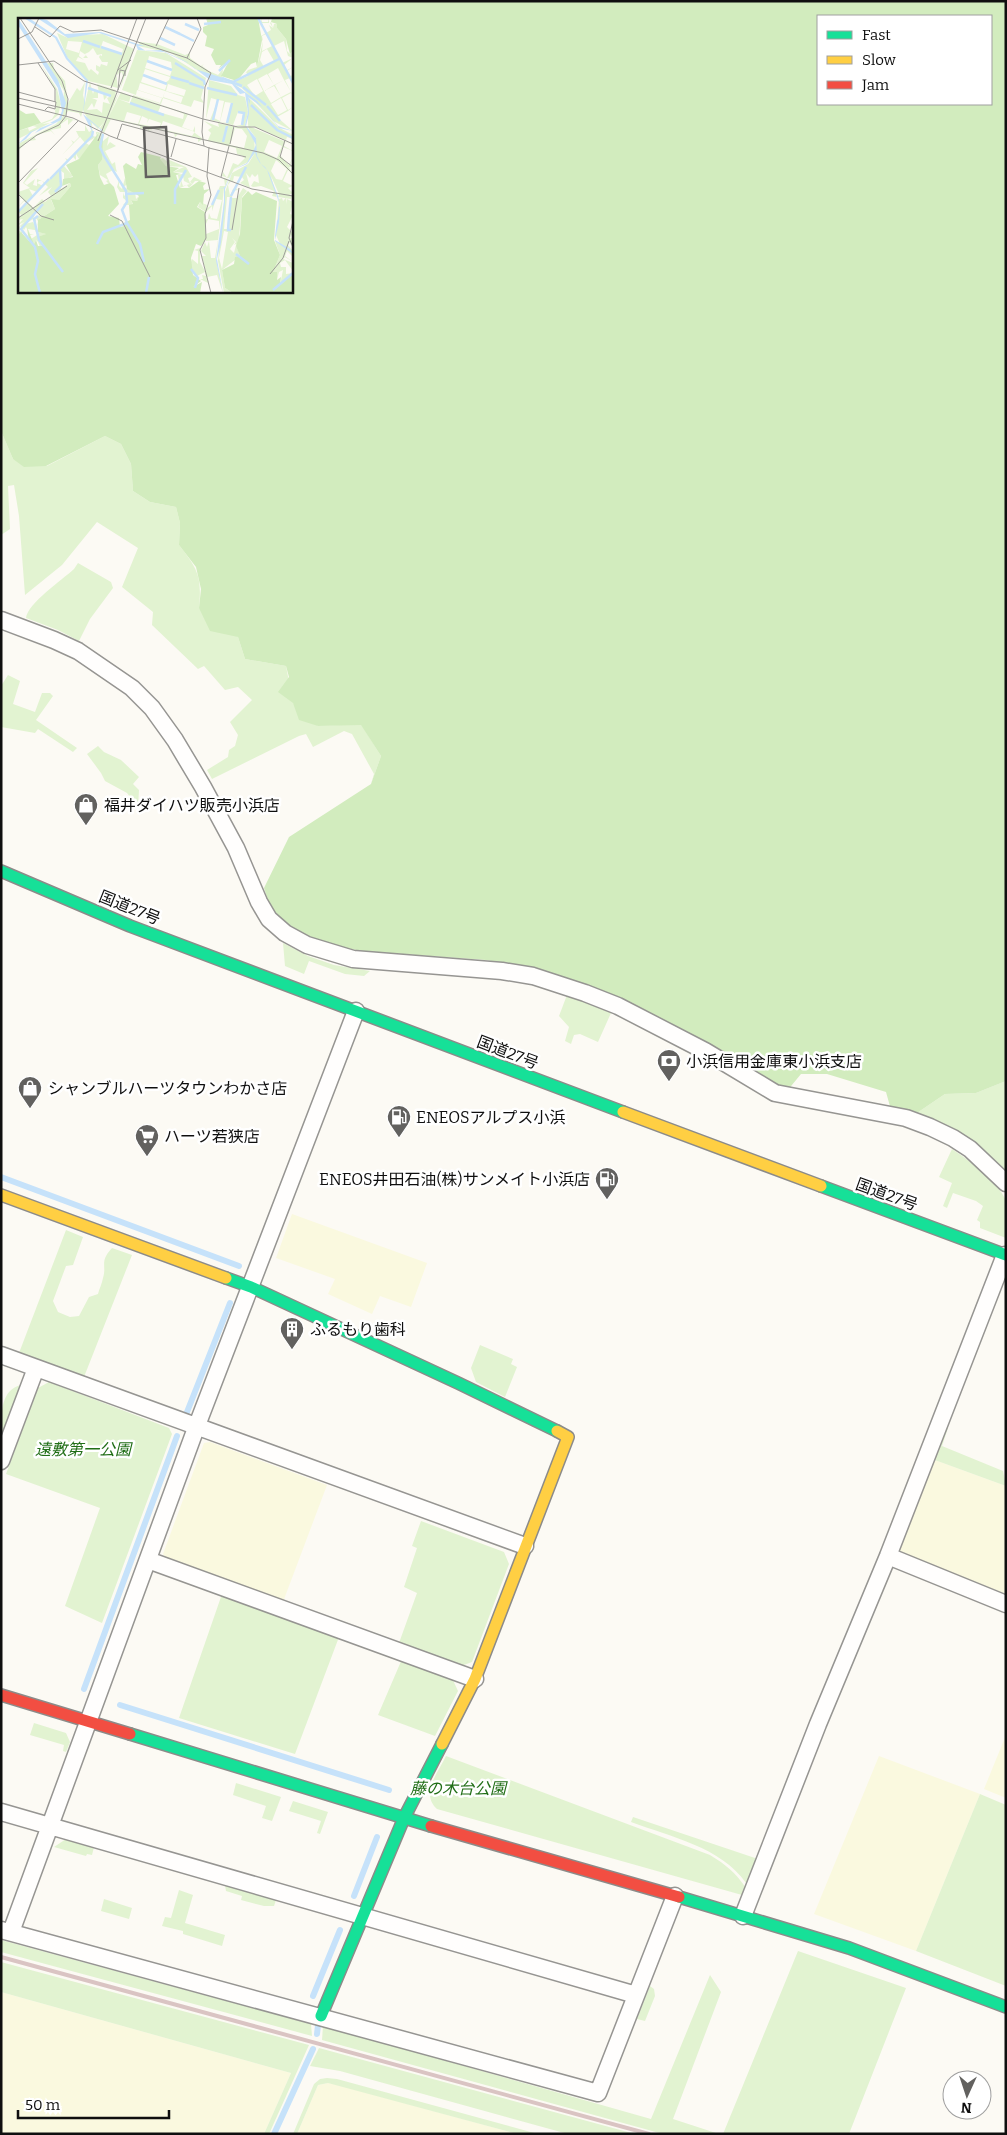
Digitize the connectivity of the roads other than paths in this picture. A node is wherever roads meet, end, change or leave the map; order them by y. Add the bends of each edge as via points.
1 (1, 620) edge
2 (1, 872) edge
3 (356, 1011) junction
4 (1006, 1183) edge
5 (1, 1195) edge
6 (1006, 1255) edge
7 (251, 1287) junction
8 (1, 1355) edge
9 (36, 1368) junction
10 (196, 1428) junction
11 (1, 1461) edge
12 (525, 1546) junction
13 (888, 1556) junction
14 (148, 1560) junction
15 (1006, 1604) edge
16 (475, 1679) junction
17 (1, 1695) edge
18 (89, 1722) junction
19 (1, 1812) edge
20 (404, 1818) junction
21 (50, 1827) junction
22 (675, 1896) junction
23 (362, 1916) junction
24 (743, 1916) junction
25 (6, 1931) edge
26 (636, 1995) junction
27 (1006, 2007) edge
28 (321, 2016) junction

1 - 4 street via 78,651 132,688 152,708 203,787 269,919 285,933 330,953 353,959 502,971 533,976 585,993 644,1019 775,1093 906,1118 930,1127 970,1149
2 - 3 main road, 国道27号 via 130,926
3 - 6 main road, 国道27号
3 - 7 street
5 - 7 main road
6 - 13 street
7 - 10 street
7 - 12 main road via 568,1437
8 - 9 street
9 - 10 street
9 - 11 street
10 - 12 street via 212,1431
10 - 14 street
12 - 16 main road
13 - 15 street
13 - 24 street
14 - 16 street
14 - 18 street
16 - 20 main road
17 - 18 main road
18 - 20 main road
18 - 21 street
19 - 21 street
20 - 22 main road
20 - 23 main road
21 - 23 street
21 - 25 street
22 - 24 main road
22 - 26 street
23 - 26 street
23 - 28 main road
24 - 27 main road via 901,1966
25 - 28 street
26 - 28 street via 598,2093

